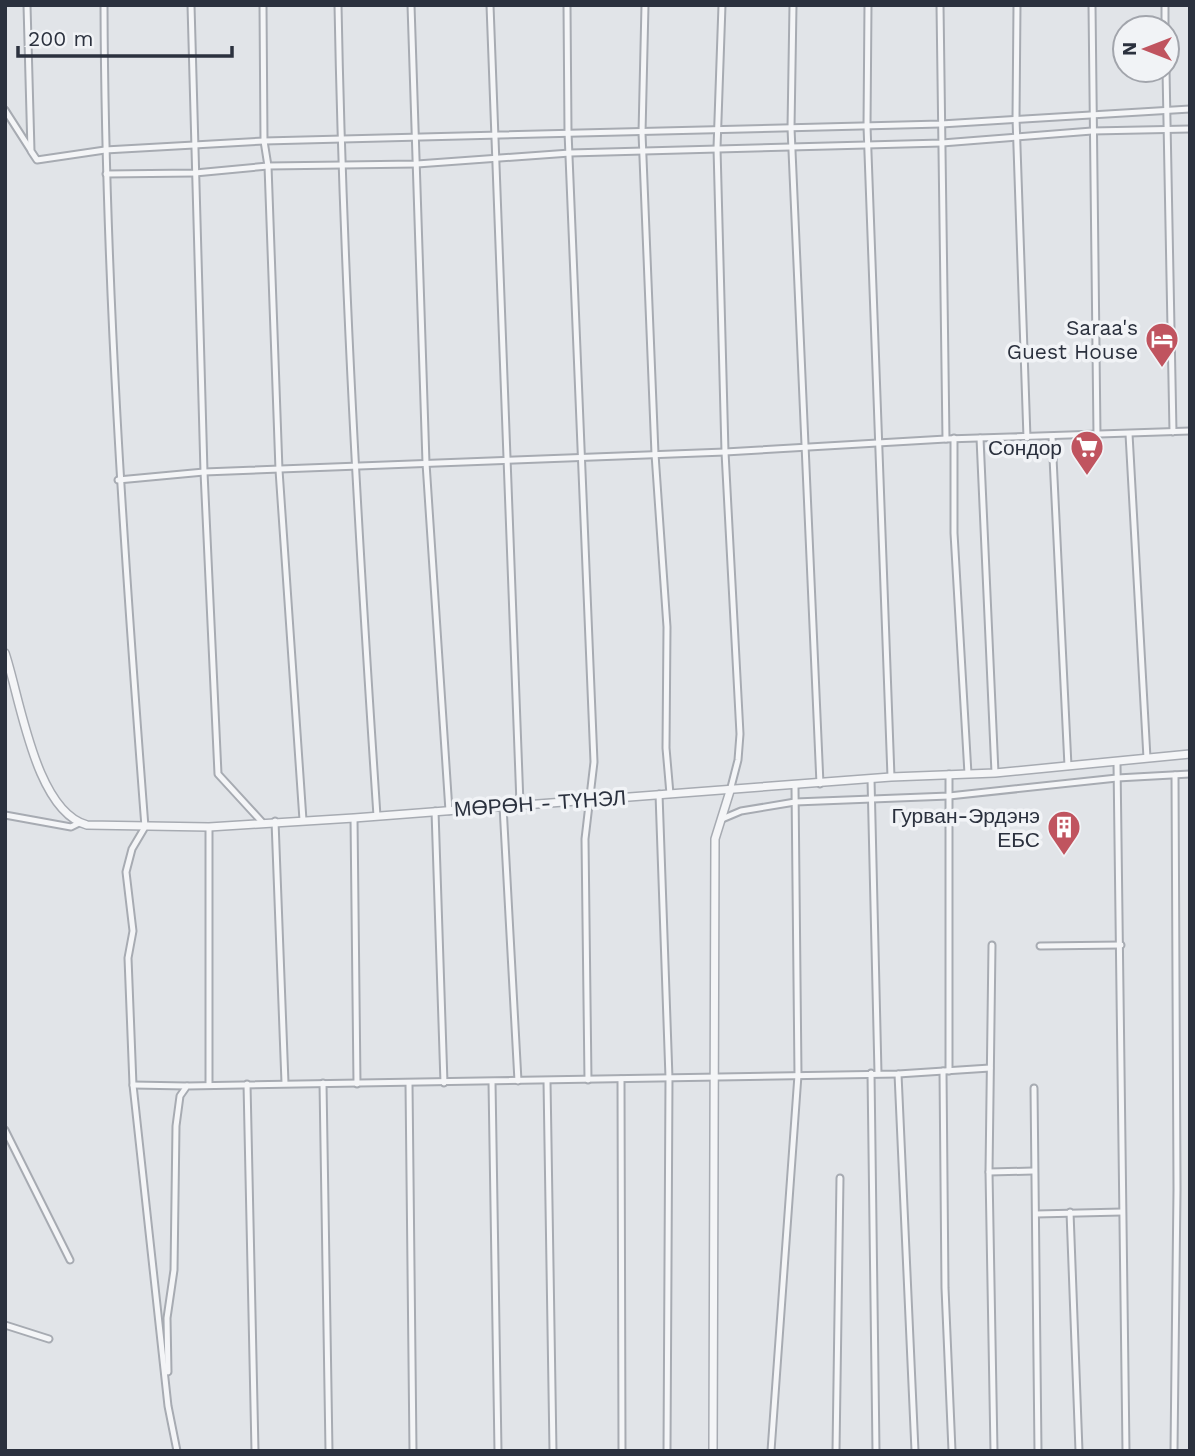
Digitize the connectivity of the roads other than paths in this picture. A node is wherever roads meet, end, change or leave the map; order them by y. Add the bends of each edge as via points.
1 (27, 5) edge
2 (104, 5) edge
3 (191, 5) edge
4 (263, 5) edge
5 (338, 5) edge
6 (411, 5) edge
7 (490, 5) edge
8 (567, 5) edge
9 (645, 5) edge
10 (722, 5) edge
11 (793, 5) edge
12 (868, 5) edge
13 (940, 5) edge
14 (1017, 5) edge
15 (1092, 5) edge
16 (1166, 84) edge
17 (1166, 108) junction
18 (1190, 109) edge
19 (5, 110) edge
20 (1092, 114) junction
21 (1016, 118) junction
22 (942, 124) junction
23 (867, 126) junction
24 (791, 128) junction
25 (1190, 129) edge
26 (1167, 130) junction
27 (718, 131) junction
28 (1092, 131) junction
29 (568, 132) junction
30 (642, 133) junction
31 (496, 134) junction
32 (1019, 137) junction
33 (414, 139) junction
34 (264, 141) junction
35 (341, 141) junction
36 (942, 143) junction
37 (194, 146) junction
38 (867, 146) junction
39 (717, 148) junction
40 (793, 148) junction
41 (105, 150) junction
42 (32, 151) junction
43 (643, 152) junction
44 (570, 153) junction
45 (497, 159) junction
46 (417, 164) junction
47 (341, 165) junction
48 (268, 166) junction
49 (195, 173) junction
50 (106, 174) junction
51 (1190, 431) edge
52 (1173, 432) junction
53 (1129, 434) junction
54 (1097, 435) junction
55 (1052, 437) junction
56 (954, 438) junction
57 (980, 438) junction
58 (1027, 438) junction
59 (946, 439) junction
60 (880, 444) junction
61 (807, 447) junction
62 (725, 452) junction
63 (655, 454) junction
64 (583, 457) junction
65 (508, 460) junction
66 (426, 463) junction
67 (353, 467) junction
68 (279, 470) junction
69 (204, 471) junction
70 (118, 480) junction
71 (5, 653) edge
72 (1190, 754) edge
73 (1147, 758) junction
74 (1118, 763) junction
75 (1068, 766) junction
76 (995, 772) junction
77 (949, 774) junction
78 (968, 774) junction
79 (1190, 774) edge
80 (1175, 775) junction
81 (891, 777) junction
82 (1117, 778) junction
83 (871, 779) junction
84 (820, 784) junction
85 (795, 787) junction
86 (730, 791) junction
87 (659, 794) junction
88 (670, 794) junction
89 (949, 796) junction
90 (872, 799) junction
91 (590, 800) junction
92 (795, 802) junction
93 (520, 804) junction
94 (503, 806) junction
95 (435, 811) junction
96 (449, 811) junction
97 (5, 815) edge
98 (377, 816) junction
99 (354, 818) junction
100 (303, 820) junction
101 (719, 820) junction
102 (275, 821) junction
103 (262, 822) junction
104 (79, 823) junction
105 (145, 827) junction
106 (209, 827) junction
107 (992, 946) dead end
108 (1040, 946) dead end
109 (1121, 946) junction
110 (990, 1068) junction
111 (946, 1071) junction
112 (871, 1073) junction
113 (878, 1073) junction
114 (898, 1074) junction
115 (798, 1075) junction
116 (713, 1077) junction
117 (668, 1078) junction
118 (621, 1079) junction
119 (588, 1080) junction
120 (518, 1081) junction
121 (547, 1081) junction
122 (492, 1082) junction
123 (285, 1083) junction
124 (323, 1083) junction
125 (444, 1083) junction
126 (209, 1084) junction
127 (247, 1084) junction
128 (357, 1084) junction
129 (408, 1084) junction
130 (133, 1085) junction
131 (187, 1086) junction
132 (1034, 1088) dead end
133 (5, 1130) edge
134 (1033, 1171) junction
135 (989, 1172) junction
136 (840, 1178) dead end
137 (1070, 1212) junction
138 (1122, 1212) junction
139 (1036, 1213) junction
140 (70, 1260) dead end
141 (5, 1325) edge
142 (49, 1339) dead end
143 (168, 1406) junction
144 (177, 1451) edge
145 (254, 1451) edge
146 (329, 1451) edge
147 (413, 1451) edge
148 (498, 1451) edge
149 (553, 1451) edge
150 (622, 1451) edge
151 (667, 1451) edge
152 (713, 1451) edge
153 (771, 1451) edge
154 (836, 1451) edge
155 (876, 1451) edge
156 (915, 1451) edge
157 (952, 1451) edge
158 (993, 1451) edge
159 (1038, 1451) edge
160 (1079, 1451) edge
161 (1126, 1451) edge
162 (1174, 1451) edge

1 - 42 street
2 - 41 street
3 - 37 street
4 - 34 street
5 - 35 street
6 - 33 street
7 - 31 street
8 - 29 street
9 - 30 street
10 - 27 street
11 - 24 street
12 - 23 street
13 - 22 street
14 - 21 street
15 - 20 street
16 - 17 street
17 - 18 street
17 - 20 street
17 - 26 street
19 - 42 street
20 - 21 street
20 - 28 street
21 - 22 street
21 - 32 street
22 - 23 street
22 - 36 street
23 - 24 street
23 - 38 street
24 - 27 street
24 - 40 street
25 - 26 street
26 - 28 street
26 - 52 street
27 - 30 street
27 - 39 street
28 - 32 street
28 - 54 street
29 - 30 street
29 - 31 street
29 - 44 street
30 - 43 street
31 - 33 street
31 - 45 street
32 - 36 street
32 - 58 street
33 - 35 street
33 - 46 street
34 - 35 street
34 - 37 street
34 - 48 street
35 - 47 street
36 - 38 street
36 - 59 street
37 - 41 street
37 - 49 street
38 - 40 street
38 - 60 street
39 - 40 street
39 - 43 street
39 - 62 street
40 - 61 street
41 - 42 street via 37,160
41 - 50 street
43 - 44 street
43 - 63 street
44 - 45 street
44 - 64 street
45 - 46 street
45 - 65 street
46 - 47 street
46 - 66 street
47 - 48 street
47 - 67 street
48 - 49 street
48 - 68 street
49 - 50 street
49 - 69 street
50 - 70 street
51 - 52 street
52 - 53 street
53 - 54 street
53 - 73 street
54 - 55 street
55 - 58 street
55 - 75 street
56 - 57 street
56 - 59 street
56 - 78 street via 954,533
57 - 58 street
57 - 76 street
59 - 60 street
60 - 61 street
60 - 81 street
61 - 62 street
61 - 84 street
62 - 63 street
62 - 86 street via 740,734
63 - 64 street
63 - 88 street via 667,627
64 - 65 street
64 - 91 street via 594,762
65 - 66 street
65 - 93 street
66 - 67 street
66 - 96 street
67 - 68 street
67 - 98 street
68 - 69 street
68 - 100 street
69 - 70 street
69 - 103 street via 218,774
70 - 105 street
71 - 104 street via 24,732 59,807
72 - 73 street, МӨРӨН - ТҮНЭЛ
73 - 74 street, МӨРӨН - ТҮНЭЛ
74 - 75 street, МӨРӨН - ТҮНЭЛ
74 - 82 street
75 - 76 street, МӨРӨН - ТҮНЭЛ
76 - 78 street, МӨРӨН - ТҮНЭЛ
77 - 78 street, МӨРӨН - ТҮНЭЛ
77 - 81 street, МӨРӨН - ТҮНЭЛ
77 - 89 street
79 - 80 street
80 - 82 street
80 - 162 street
81 - 83 street, МӨРӨН - ТҮНЭЛ
82 - 89 street
82 - 109 street
83 - 84 street, МӨРӨН - ТҮНЭЛ
83 - 90 street
84 - 85 street, МӨРӨН - ТҮНЭЛ
85 - 86 street, МӨРӨН - ТҮНЭЛ
85 - 92 street
86 - 88 street, МӨРӨН - ТҮНЭЛ
86 - 101 street
87 - 88 street, МӨРӨН - ТҮНЭЛ
87 - 91 street, МӨРӨН - ТҮНЭЛ
87 - 117 street
89 - 90 street
89 - 111 street
90 - 92 street
90 - 113 street
91 - 93 street, МӨРӨН - ТҮНЭЛ
91 - 119 street via 585,839
92 - 101 street via 741,811
92 - 115 street
93 - 94 street, МӨРӨН - ТҮНЭЛ
94 - 96 street, МӨРӨН - ТҮНЭЛ
94 - 120 street
95 - 96 street, МӨРӨН - ТҮНЭЛ
95 - 98 street, МӨРӨН - ТҮНЭЛ
95 - 125 street
97 - 104 street via 71,827
98 - 99 street, МӨРӨН - ТҮНЭЛ
99 - 100 street, МӨРӨН - ТҮНЭЛ
99 - 128 street
100 - 102 street, МӨРӨН - ТҮНЭЛ
101 - 116 street via 715,839
102 - 103 street, МӨРӨН - ТҮНЭЛ
102 - 123 street
103 - 106 street, МӨРӨН - ТҮНЭЛ
104 - 105 street, МӨРӨН - ТҮНЭЛ
105 - 106 street, МӨРӨН - ТҮНЭЛ
105 - 130 street via 126,872 133,931 128,958
106 - 126 street
107 - 110 street
108 - 109 street
109 - 138 street
110 - 111 street
110 - 135 street
111 - 114 street
111 - 157 street via 945,1288
112 - 113 street
112 - 115 street
112 - 155 street
113 - 114 street
114 - 156 street
115 - 116 street
115 - 153 street
116 - 117 street
116 - 152 street
117 - 118 street
117 - 151 street
118 - 119 street
118 - 150 street
119 - 121 street
120 - 121 street
120 - 122 street
121 - 149 street
122 - 125 street
122 - 148 street
123 - 124 street
123 - 127 street
124 - 128 street
124 - 146 street
125 - 129 street
126 - 127 street
126 - 131 street
127 - 145 street
128 - 129 street
129 - 147 street
130 - 131 street
130 - 143 street
131 - 143 street via 180,1096 176,1126 174,1270 167,1318
132 - 134 street
133 - 140 street
134 - 135 street
134 - 139 street
135 - 158 street
136 - 154 street
137 - 138 street
137 - 139 street
137 - 160 street
138 - 161 street
139 - 159 street
141 - 142 street
143 - 144 street

